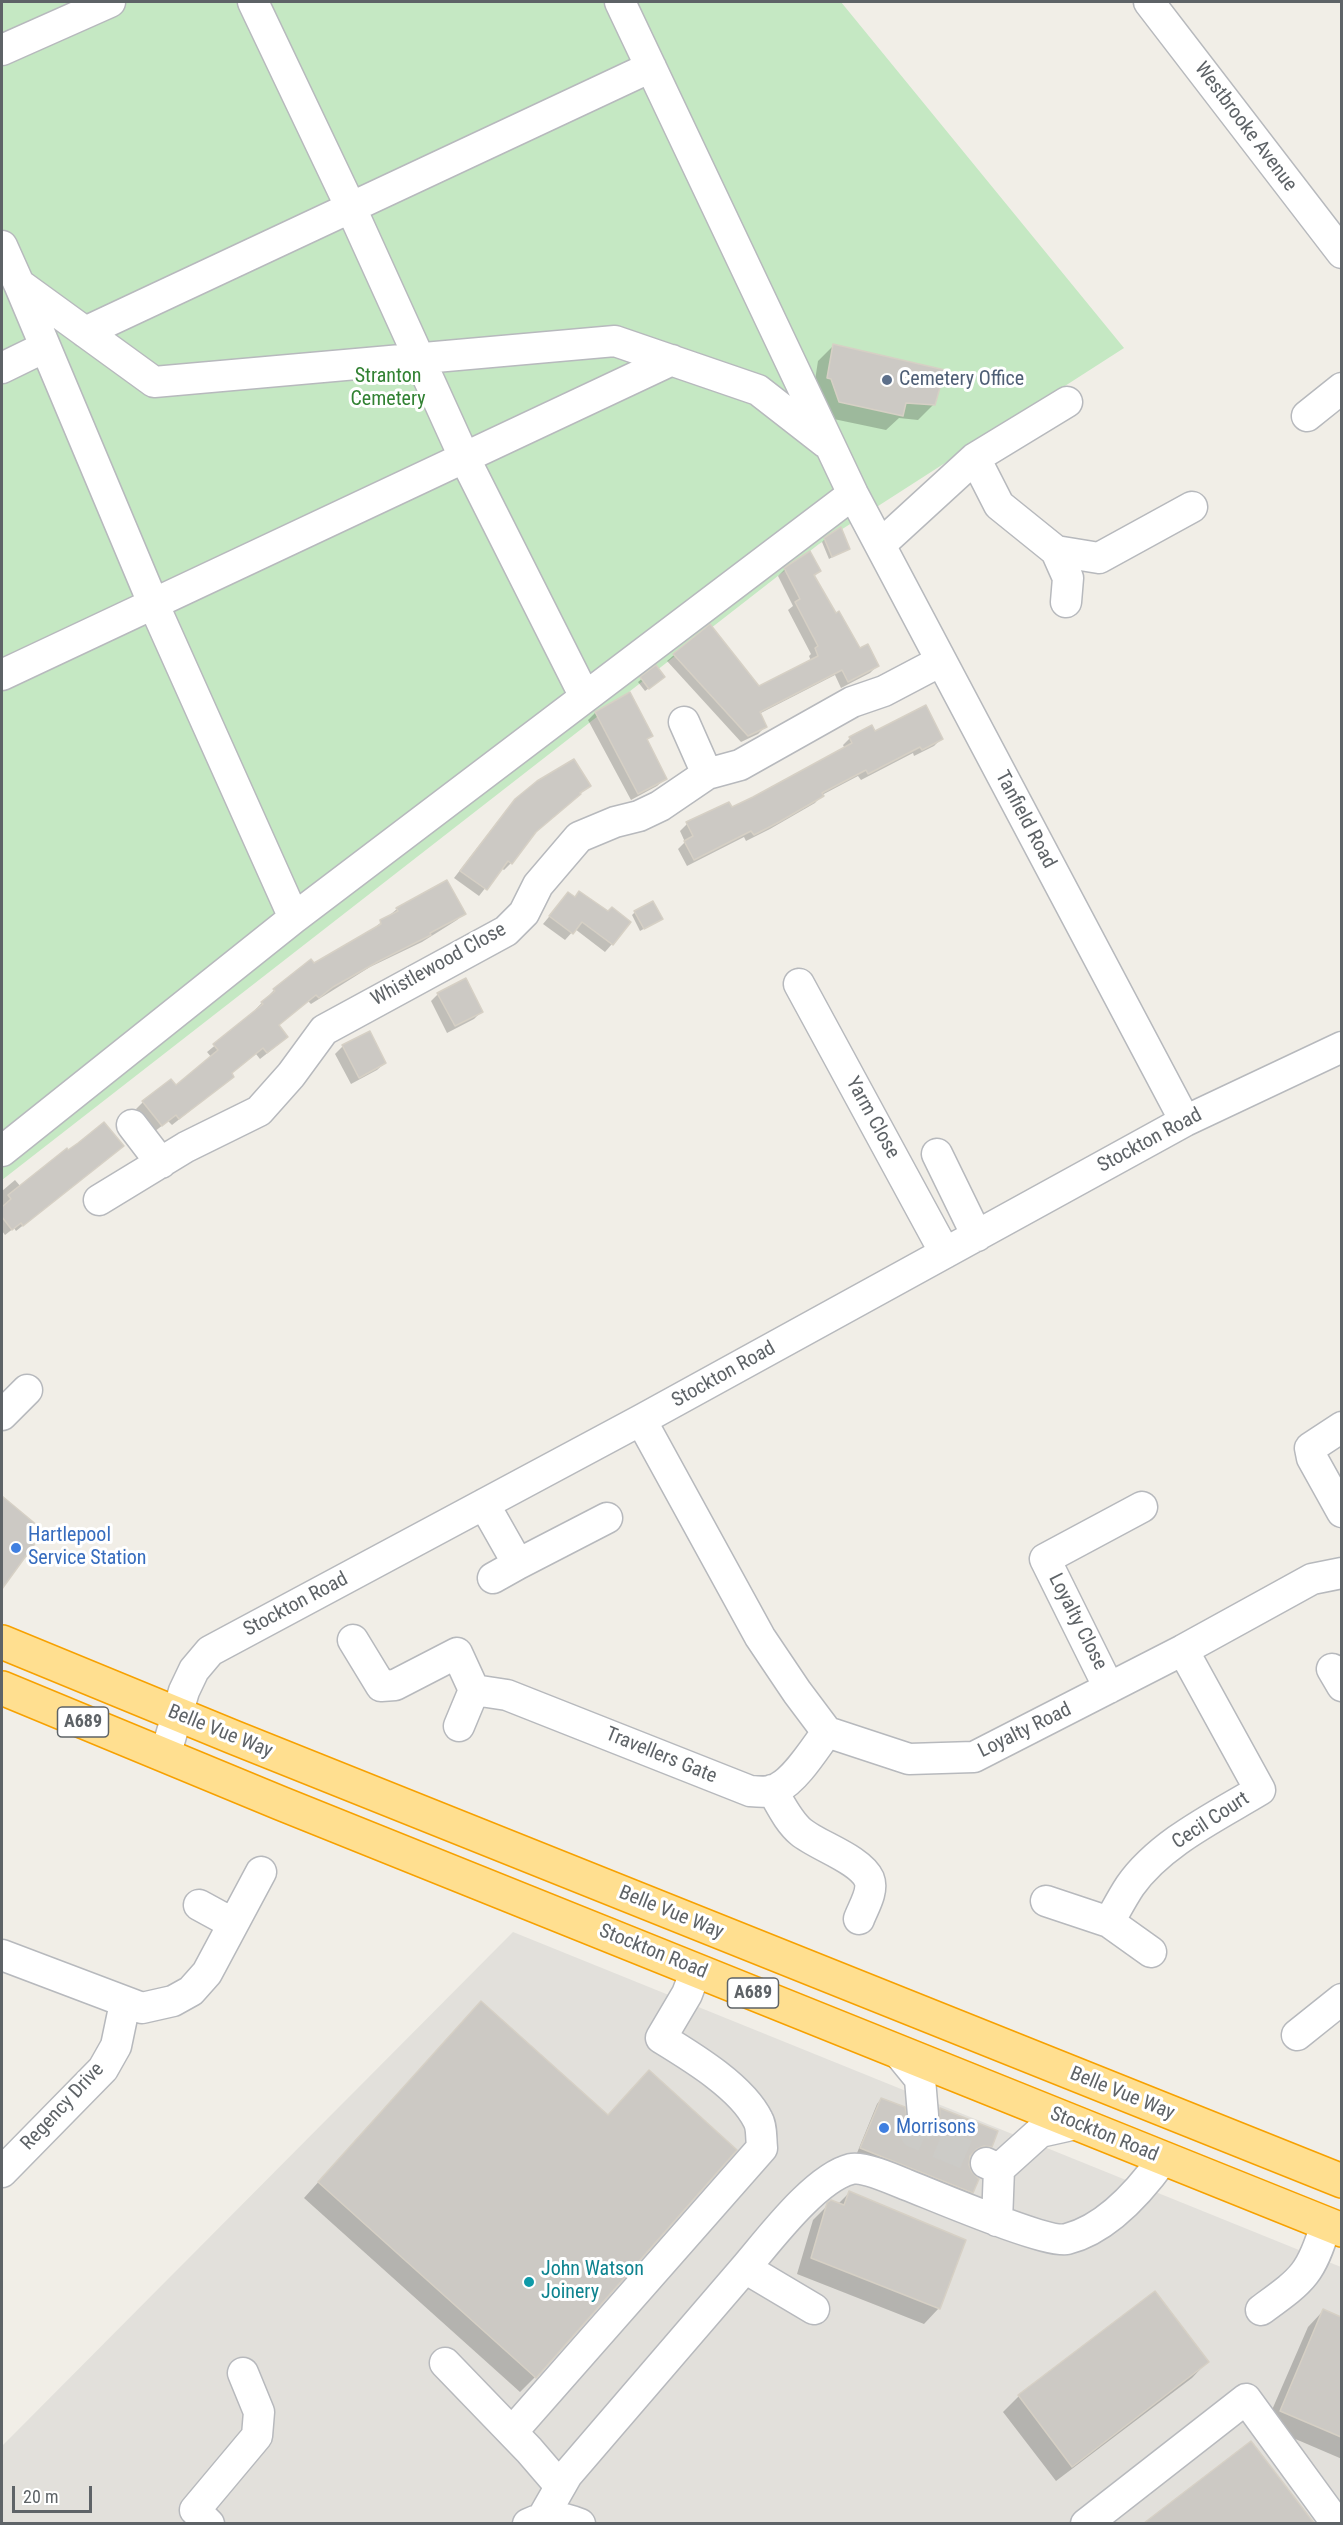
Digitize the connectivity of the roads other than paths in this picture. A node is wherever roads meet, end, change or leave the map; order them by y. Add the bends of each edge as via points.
1 (110, 2) edge
2 (253, 2) edge
3 (620, 2) edge
4 (1149, 2) edge
5 (2, 50) edge
6 (651, 67) junction
7 (351, 207) junction
8 (2, 246) edge
9 (1341, 253) edge
10 (19, 284) junction
11 (85, 332) junction
12 (45, 347) junction
13 (420, 359) junction
14 (672, 360) junction
15 (2, 368) edge
16 (1341, 388) edge
17 (1067, 402) dead end
18 (1307, 417) dead end
19 (830, 446) junction
20 (464, 457) junction
21 (975, 458) junction
22 (859, 506) junction
23 (1192, 507) dead end
24 (880, 545) junction
25 (1056, 551) junction
26 (1066, 602) dead end
27 (153, 603) junction
28 (940, 661) junction
29 (2, 675) edge
30 (585, 697) junction
31 (684, 722) dead end
32 (707, 774) junction
33 (294, 918) junction
34 (799, 984) dead end
35 (1341, 1047) edge
36 (1185, 1121) junction
37 (132, 1125) dead end
38 (2, 1151) edge
39 (937, 1154) dead end
40 (161, 1163) junction
41 (99, 1200) dead end
42 (977, 1236) junction
43 (945, 1253) junction
44 (27, 1390) dead end
45 (2, 1415) edge
46 (641, 1420) junction
47 (1341, 1427) edge
48 (484, 1504) junction
49 (1142, 1507) dead end
50 (1341, 1512) edge
51 (607, 1518) dead end
52 (1341, 1573) edge
53 (353, 1640) dead end
54 (2, 1642) edge
55 (1183, 1650) junction
56 (2, 1688) edge
57 (1109, 1688) junction
58 (474, 1690) junction
59 (178, 1715) junction
60 (459, 1726) dead end
61 (827, 1732) junction
62 (165, 1756) junction
63 (772, 1790) junction
64 (261, 1872) dead end
65 (1046, 1901) dead end
66 (199, 1905) dead end
67 (859, 1919) dead end
68 (1109, 1922) junction
69 (232, 1923) junction
70 (1151, 1952) dead end
71 (2, 1955) edge
72 (696, 1970) junction
73 (1341, 1999) edge
74 (125, 2003) junction
75 (1297, 2035) dead end
76 (897, 2050) junction
77 (923, 2115) tunnel mouth
78 (1076, 2124) junction
79 (1163, 2159) junction
80 (2, 2172) edge
81 (1341, 2181) edge
82 (997, 2221) junction
83 (1334, 2227) edge
84 (745, 2268) junction
85 (814, 2309) dead end
86 (1261, 2310) dead end
87 (446, 2363) dead end
88 (243, 2373) dead end
89 (512, 2432) junction
90 (560, 2486) junction
91 (195, 2519) edge
92 (535, 2520) edge
93 (580, 2523) edge
94 (1086, 2523) edge
95 (1337, 2523) edge

1 - 5 street
2 - 7 street
3 - 6 street, Tanfield Road
4 - 9 street, Westbrooke Avenue
6 - 7 street
6 - 19 street, Tanfield Road
7 - 11 street
7 - 13 street
8 - 10 street
10 - 11 street
10 - 12 street
11 - 13 street via 154,382
12 - 15 street
12 - 27 street
13 - 14 street via 615,341
13 - 20 street
14 - 19 street via 758,390
14 - 20 street
16 - 18 street
17 - 21 street
19 - 22 street, Tanfield Road
20 - 27 street
20 - 30 street
21 - 24 street
21 - 25 street via 999,505
22 - 24 street, Tanfield Road
22 - 30 street
23 - 25 street via 1099,558
24 - 28 street, Tanfield Road
25 - 26 street via 1068,578
27 - 29 street
27 - 33 street
28 - 32 street, Whistlewood Close via 884,691 852,702 740,765
28 - 36 street, Tanfield Road
30 - 33 street
31 - 32 street
32 - 40 street, Whistlewood Close via 650,811 579,837 538,885 524,913 506,931 324,1030 259,1111
33 - 38 street
34 - 43 street, Yarm Close
35 - 36 street, Stockton Road
36 - 42 street, Stockton Road
37 - 40 street
39 - 42 street
40 - 41 street, Whistlewood Close
42 - 43 street, Stockton Road
43 - 46 street, Stockton Road
44 - 45 street
46 - 48 street, Stockton Road
46 - 61 street via 760,1637
47 - 50 street via 1310,1448
48 - 51 street via 505,1571
48 - 59 street, Stockton Road via 210,1651 194,1670
49 - 57 street, Loyalty Close via 1045,1559
52 - 55 street, Loyalty Road via 1312,1579
53 - 58 street via 381,1686 395,1685 457,1653
54 - 59 highway, Belle Vue Way / A689
55 - 57 street, Loyalty Road
55 - 68 street, Cecil Court via 1260,1790 1164,1851 1131,1885
56 - 62 highway, Stockton Road / A689
57 - 61 street, Loyalty Road via 974,1757 909,1759
58 - 60 street
58 - 63 street, Travellers Gate via 507,1695 750,1791
59 - 62 street, Stockton Road
59 - 81 highway, Belle Vue Way / A689
61 - 63 street via 792,1776
62 - 72 highway, Stockton Road / A689
63 - 67 street via 791,1823 852,1863 869,1879 870,1889
64 - 69 street
65 - 68 street
66 - 69 street
68 - 70 street
69 - 74 street via 207,1973 190,1991 173,2001 142,2008
71 - 74 street
72 - 76 highway, Stockton Road / A689
72 - 89 street via 661,2038 746,2102 759,2121 762,2148
73 - 75 street
74 - 80 street, Regency Drive via 116,2046 103,2069
76 - 77 street via 920,2079
76 - 78 highway, Stockton Road / A689
78 - 79 highway, Stockton Road / A689
78 - 82 street via 1040,2132 992,2166
79 - 82 street via 1106,2222 1065,2240
79 - 83 highway, Stockton Road / A689
82 - 84 street via 884,2176 852,2168 827,2180
83 - 86 street via 1297,2283
84 - 85 street
84 - 90 street
87 - 89 street
88 - 91 street via 259,2412 257,2436
89 - 90 street
90 - 92 street
92 - 93 street via 566,2518
94 - 95 street via 1246,2399

